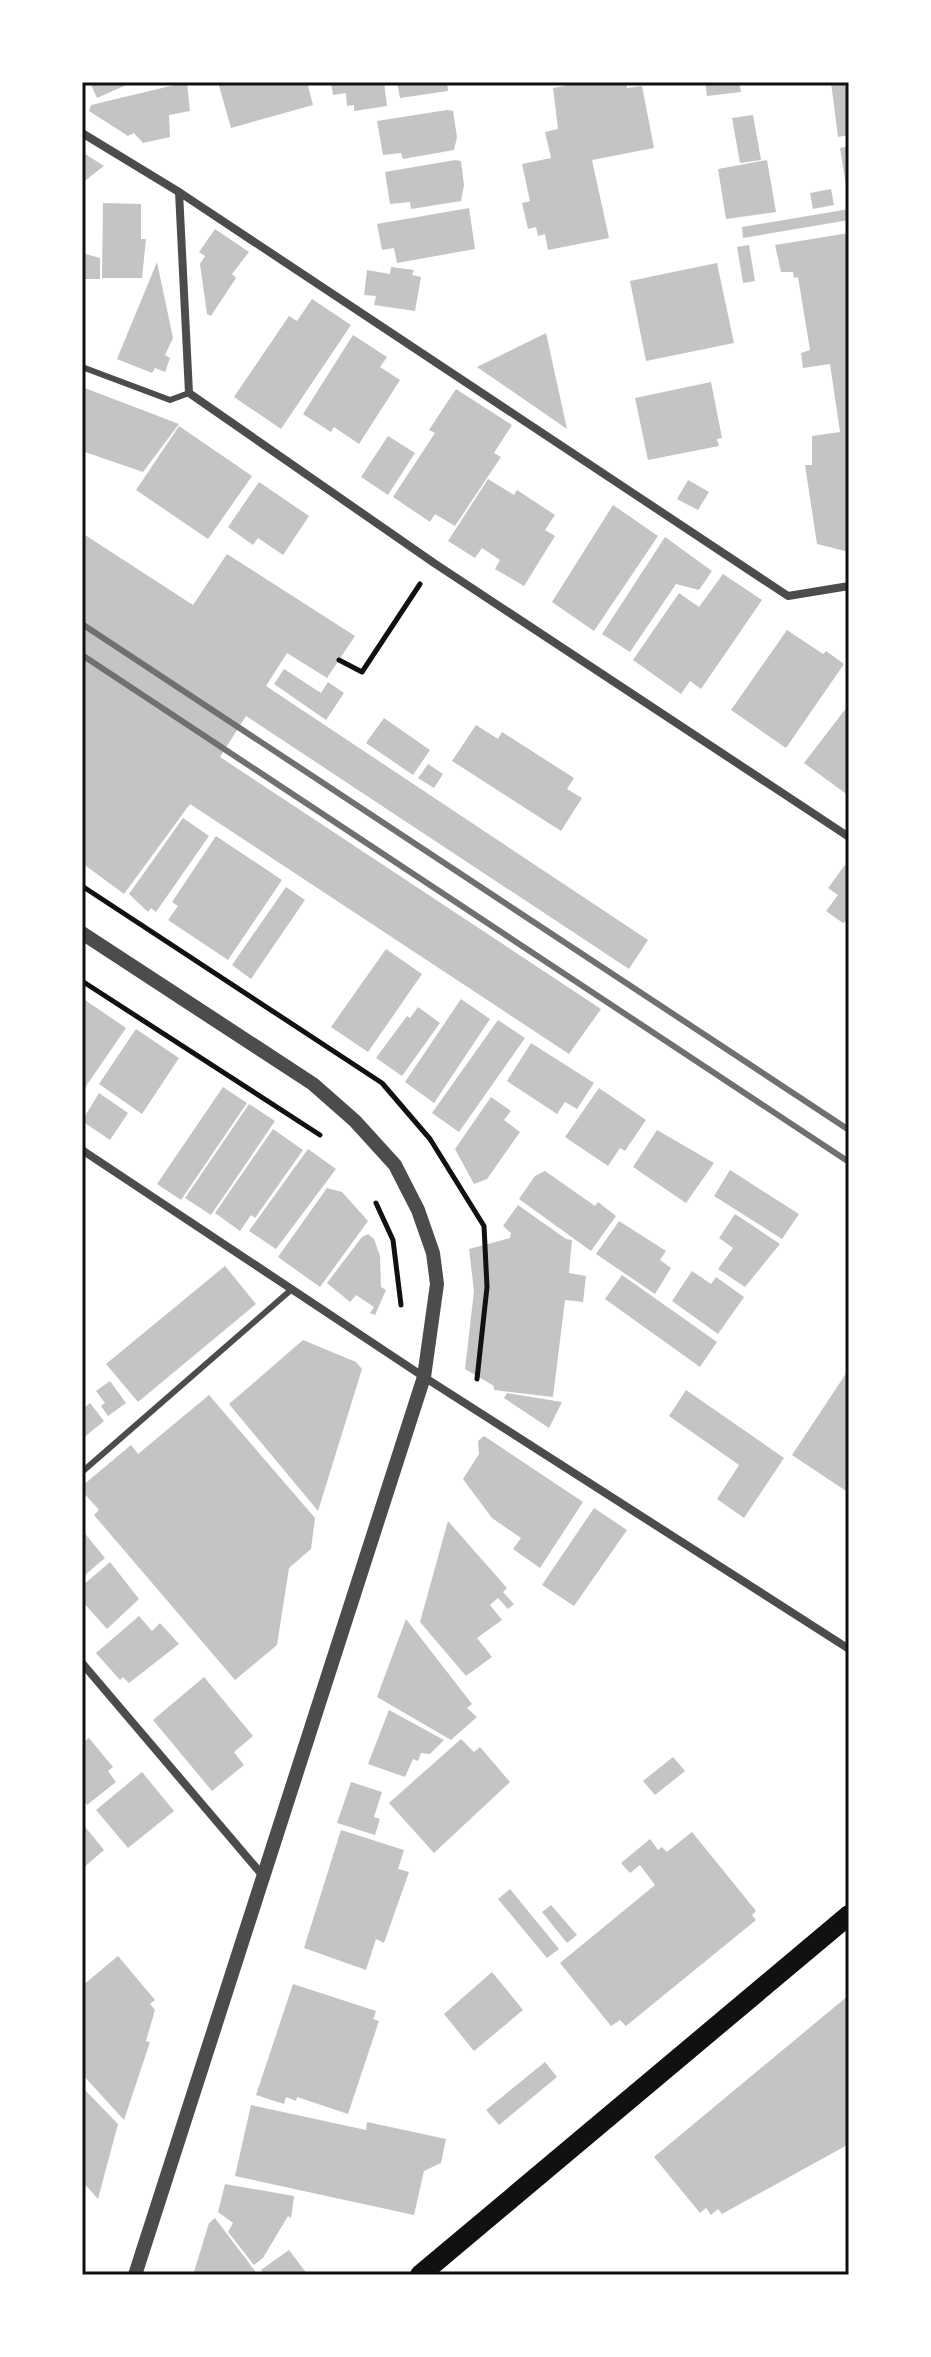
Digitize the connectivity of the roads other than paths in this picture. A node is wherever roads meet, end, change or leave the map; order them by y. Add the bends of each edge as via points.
1 (82, 133) edge
2 (179, 192) junction
3 (82, 367) edge
4 (189, 393) junction
5 (849, 586) edge
6 (849, 837) edge
7 (82, 933) edge
8 (82, 1150) edge
9 (292, 1289) junction
10 (424, 1377) junction
11 (82, 1472) edge
12 (849, 1649) edge
13 (82, 1663) edge
14 (264, 1877) junction
15 (849, 1915) edge
16 (135, 2275) edge
17 (420, 2275) edge

1 - 2 street
2 - 4 street
2 - 5 street via 788,596
3 - 4 lane via 170,400
4 - 6 street via 434,563
7 - 10 street via 313,1084 395,1165 433,1253 437,1284
8 - 9 street
9 - 10 street
9 - 11 lane
10 - 12 street
10 - 14 street
13 - 14 street
14 - 16 street
15 - 17 main road

